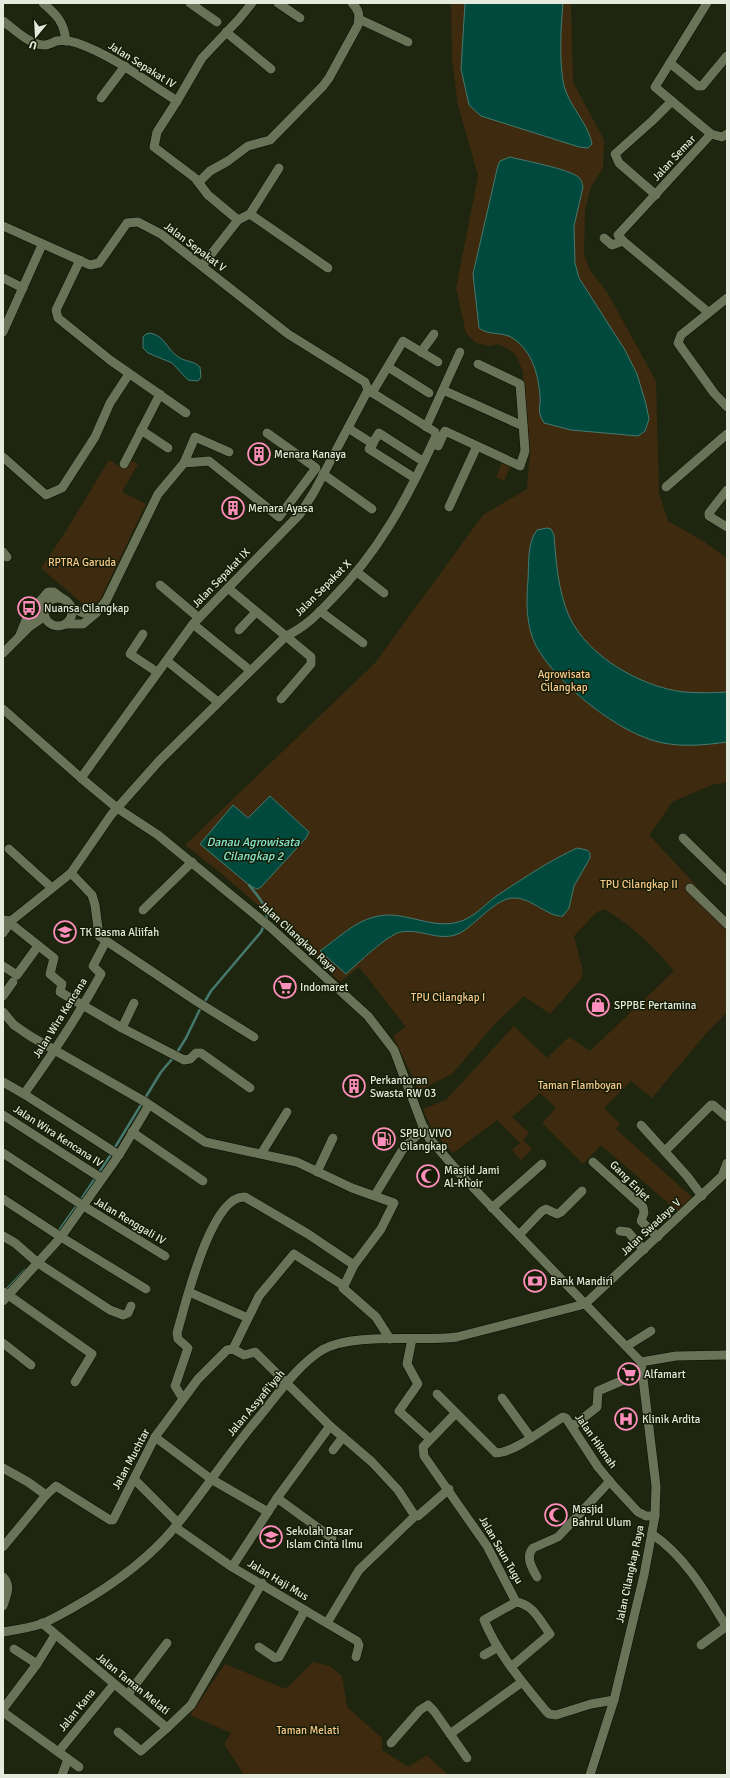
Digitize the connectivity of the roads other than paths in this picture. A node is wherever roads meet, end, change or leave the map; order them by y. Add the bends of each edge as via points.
1 (43, 3) edge
2 (190, 3) edge
3 (252, 3) edge
4 (278, 3) edge
5 (352, 3) edge
6 (707, 3) edge
7 (300, 18) dead end
8 (359, 19) junction
9 (3, 21) edge
10 (217, 22) dead end
11 (226, 32) junction
12 (66, 41) junction
13 (408, 42) dead end
14 (727, 56) edge
15 (670, 63) junction
16 (125, 66) junction
17 (271, 69) dead end
18 (101, 98) dead end
19 (177, 101) junction
20 (672, 101) junction
21 (711, 134) junction
22 (727, 134) edge
23 (279, 168) dead end
24 (199, 182) junction
25 (656, 195) junction
26 (250, 214) junction
27 (238, 220) junction
28 (3, 226) edge
29 (604, 238) dead end
30 (623, 241) junction
31 (42, 245) junction
32 (80, 260) junction
33 (202, 266) junction
34 (328, 268) dead end
35 (3, 278) edge
36 (23, 288) junction
37 (727, 298) edge
38 (708, 312) junction
39 (3, 332) edge
40 (434, 334) dead end
41 (422, 352) junction
42 (460, 352) dead end
43 (438, 362) dead end
44 (478, 364) dead end
45 (388, 367) junction
46 (129, 374) junction
47 (443, 390) junction
48 (370, 391) junction
49 (429, 393) dead end
50 (160, 394) junction
51 (727, 408) edge
52 (186, 414) dead end
53 (522, 426) junction
54 (426, 427) junction
55 (348, 428) junction
56 (141, 430) junction
57 (267, 433) dead end
58 (727, 434) edge
59 (373, 444) junction
60 (217, 446) junction
61 (477, 446) junction
62 (168, 448) dead end
63 (229, 452) dead end
64 (3, 457) edge
65 (421, 460) dead end
66 (209, 462) junction
67 (124, 464) dead end
68 (184, 464) junction
69 (323, 474) junction
70 (414, 477) dead end
71 (666, 487) dead end
72 (418, 488) dead end
73 (727, 490) edge
74 (448, 507) dead end
75 (372, 509) dead end
76 (727, 527) edge
77 (357, 572) junction
78 (160, 586) dead end
79 (228, 588) junction
80 (384, 593) dead end
81 (63, 599) junction
82 (72, 608) junction
83 (320, 611) junction
84 (96, 612) junction
85 (256, 612) junction
86 (45, 616) junction
87 (196, 621) junction
88 (66, 624) junction
89 (239, 630) dead end
90 (144, 634) dead end
91 (20, 635) junction
92 (286, 636) junction
93 (363, 643) dead end
94 (3, 653) edge
95 (167, 661) junction
96 (246, 667) dead end
97 (157, 672) junction
98 (281, 699) dead end
99 (218, 702) junction
100 (3, 709) edge
101 (81, 778) junction
102 (118, 808) junction
103 (683, 838) dead end
104 (9, 849) dead end
105 (192, 862) junction
106 (71, 873) junction
107 (727, 881) edge
108 (52, 888) junction
109 (690, 888) dead end
110 (143, 910) dead end
111 (8, 921) edge
112 (727, 924) edge
113 (3, 933) edge
114 (106, 942) junction
115 (38, 946) junction
116 (3, 966) edge
117 (13, 982) dead end
118 (3, 996) edge
119 (134, 1003) dead end
120 (84, 1006) junction
121 (3, 1012) edge
122 (122, 1028) junction
123 (254, 1037) dead end
124 (56, 1050) junction
125 (3, 1082) edge
126 (250, 1088) dead end
127 (24, 1094) junction
128 (145, 1102) junction
129 (287, 1112) dead end
130 (3, 1115) edge
131 (727, 1117) edge
132 (641, 1125) dead end
133 (424, 1128) junction
134 (132, 1132) junction
135 (333, 1138) dead end
136 (665, 1151) junction
137 (3, 1153) edge
138 (114, 1153) junction
139 (261, 1154) junction
140 (593, 1162) dead end
141 (727, 1163) edge
142 (542, 1164) dead end
143 (317, 1172) junction
144 (98, 1176) junction
145 (724, 1178) edge
146 (203, 1181) dead end
147 (582, 1191) dead end
148 (375, 1195) junction
149 (702, 1196) junction
150 (3, 1198) edge
151 (79, 1203) junction
152 (492, 1208) junction
153 (620, 1231) dead end
154 (57, 1234) junction
155 (519, 1235) junction
156 (3, 1236) edge
157 (658, 1237) junction
158 (644, 1250) junction
159 (166, 1256) dead end
160 (35, 1261) junction
161 (354, 1265) junction
162 (343, 1287) junction
163 (146, 1289) dead end
164 (190, 1292) junction
165 (5, 1295) edge
166 (585, 1304) junction
167 (131, 1306) dead end
168 (248, 1318) junction
169 (651, 1331) dead end
170 (390, 1339) junction
171 (412, 1339) junction
172 (3, 1343) edge
173 (627, 1346) junction
174 (233, 1348) junction
175 (727, 1355) edge
176 (641, 1362) junction
177 (31, 1365) dead end
178 (642, 1372) junction
179 (75, 1382) dead end
180 (289, 1386) junction
181 (437, 1394) dead end
182 (502, 1398) dead end
183 (183, 1399) junction
184 (455, 1414) junction
185 (330, 1426) junction
186 (572, 1427) junction
187 (155, 1437) junction
188 (343, 1437) junction
189 (531, 1438) junction
190 (430, 1439) junction
191 (332, 1450) dead end
192 (3, 1468) edge
193 (134, 1479) junction
194 (211, 1479) junction
195 (610, 1481) junction
196 (449, 1489) junction
197 (46, 1495) junction
198 (277, 1498) junction
199 (268, 1512) junction
200 (415, 1516) junction
201 (655, 1516) junction
202 (176, 1525) junction
203 (652, 1534) junction
204 (332, 1538) dead end
205 (3, 1547) edge
206 (232, 1566) junction
207 (3, 1577) edge
208 (537, 1577) dead end
209 (262, 1583) junction
210 (516, 1602) junction
211 (3, 1606) edge
212 (305, 1610) junction
213 (327, 1623) junction
214 (42, 1624) junction
215 (727, 1626) edge
216 (3, 1632) edge
217 (55, 1636) junction
218 (167, 1643) dead end
219 (700, 1645) dead end
220 (498, 1647) junction
221 (14, 1648) dead end
222 (259, 1648) dead end
223 (484, 1654) dead end
224 (356, 1657) dead end
225 (37, 1664) junction
226 (511, 1667) junction
227 (522, 1682) junction
228 (114, 1684) junction
229 (128, 1694) junction
230 (614, 1700) junction
231 (3, 1711) edge
232 (167, 1728) junction
233 (118, 1732) dead end
234 (450, 1734) junction
235 (391, 1743) dead end
236 (59, 1751) junction
237 (467, 1758) dead end
238 (68, 1759) junction
239 (79, 1767) dead end
240 (62, 1775) edge
241 (590, 1775) edge

1 - 12 street via 61,22
2 - 10 street
3 - 11 street, Jalan Sepakat IV
4 - 7 street
5 - 8 street via 357,8
6 - 15 street, Jalan Semar
8 - 13 street
8 - 24 street via 329,78 281,131 270,140 250,145 228,161 218,164
9 - 12 street, Jalan Sepakat IV via 40,45 47,46 56,41
11 - 17 street
11 - 19 street, Jalan Sepakat IV via 202,58
12 - 16 street, Jalan Sepakat IV via 76,42
14 - 15 street via 702,86 698,86
15 - 20 street, Jalan Semar via 656,87
16 - 18 street
16 - 19 street, Jalan Sepakat IV
19 - 24 street via 157,132 154,148
20 - 21 street, Jalan Semar
20 - 25 street via 615,154 619,163
21 - 22 street via 722,137
21 - 25 street, Jalan Semar
23 - 26 street
24 - 27 street via 208,195
25 - 30 street, Jalan Semar via 619,233 618,236
26 - 27 street
26 - 34 street
27 - 33 street
28 - 31 street, Jalan Sepakat V
29 - 30 street via 612,245
30 - 38 street
31 - 32 street, Jalan Sepakat V
31 - 36 street
32 - 33 street, Jalan Sepakat V via 90,265 99,263 127,223 138,222 161,234
32 - 46 street via 56,314 71,329
33 - 48 street, Jalan Sepakat V via 288,334 365,382
35 - 36 street
36 - 39 street
37 - 38 street
38 - 51 street via 681,335 678,343
40 - 41 street
41 - 43 street
41 - 45 street, Jalan Sepakat IX via 403,341
42 - 47 street
44 - 53 street via 520,384
45 - 48 street, Jalan Sepakat IX
45 - 49 street
46 - 50 street
46 - 64 street via 110,403 95,437 62,488 46,495
47 - 53 street
47 - 54 street
48 - 54 street, Jalan Sepakat X
48 - 55 street, Jalan Sepakat IX
50 - 52 street
50 - 56 street
53 - 61 street via 525,451 520,466
54 - 77 street, Jalan Sepakat X via 435,432 436,436 412,489 381,540
55 - 59 street
55 - 69 street, Jalan Sepakat IX
56 - 62 street
56 - 67 street
57 - 66 street via 316,468 279,517
58 - 71 street
59 - 65 street via 379,433
59 - 70 street via 369,449
60 - 63 street
60 - 66 street
60 - 68 street via 195,438
61 - 72 street via 445,431
61 - 74 street
66 - 68 street
68 - 84 street via 158,494 106,601
69 - 75 street
69 - 79 street, Jalan Sepakat IX via 300,514
73 - 76 street via 709,513
77 - 80 street
77 - 83 street, Jalan Sepakat X
78 - 87 street
79 - 85 street
79 - 87 street, Jalan Sepakat IX
81 - 82 street via 69,602
81 - 86 street via 51,600 46,604
81 - 91 street via 54,592 48,592 28,615
82 - 84 street via 83,613
82 - 88 street via 70,620
83 - 92 street, Jalan Sepakat X via 297,631
83 - 93 street
84 - 88 street via 83,624
85 - 89 street
85 - 92 street
86 - 88 street via 53,625
86 - 91 street
87 - 95 street, Jalan Sepakat IX
87 - 96 street
90 - 97 street via 130,654
91 - 94 street
92 - 98 street via 312,660
92 - 99 street, Jalan Sepakat X
95 - 97 street, Jalan Sepakat IX
95 - 99 street
97 - 101 street, Jalan Sepakat IX
99 - 102 street, Jalan Sepakat X
100 - 101 street, Jalan Cilangkap Raya
101 - 102 street, Jalan Cilangkap Raya
102 - 105 street, Jalan Cilangkap Raya
102 - 106 street, Jalan Sepakat X
103 - 107 street
104 - 108 street
105 - 110 street
105 - 133 street, Jalan Cilangkap Raya via 270,927 368,1016 384,1036 400,1064
106 - 108 street, Jalan Sepakat X
106 - 114 street via 92,895 99,936
108 - 111 street, Jalan Sepakat X
109 - 112 street
111 - 113 street, Jalan Sepakat X
111 - 115 street
114 - 120 street, Jalan Wira Kencana via 93,966 101,974
114 - 123 street
115 - 116 street via 17,975
115 - 120 street via 55,959 50,974 62,984 60,992
117 - 118 street
119 - 122 street
120 - 122 street
120 - 124 street, Jalan Wira Kencana
121 - 124 street via 14,1025
122 - 126 street via 182,1058 190,1059 196,1053 201,1053
124 - 127 street, Jalan Wira Kencana
124 - 128 street
125 - 127 street
127 - 138 street
128 - 134 street
128 - 139 street via 205,1142
129 - 139 street
130 - 144 street, Jalan Wira Kencana IV
131 - 136 street via 711,1105
132 - 136 street
133 - 148 street via 403,1149
133 - 152 street, Jalan Cilangkap Raya via 429,1138 460,1175
134 - 138 street
134 - 146 street
135 - 143 street
136 - 149 street
137 - 151 street, Jalan Renggali IV
138 - 144 street
139 - 143 street via 297,1162
140 - 157 street, Gang Enjet via 643,1207 641,1221
141 - 145 street, Jalan Swadaya V
142 - 152 street
143 - 148 street
144 - 151 street
145 - 149 street, Jalan Swadaya V
147 - 155 street via 562,1212 558,1214 546,1209
148 - 161 street via 394,1203 381,1229
149 - 157 street, Jalan Swadaya V
150 - 154 street
151 - 154 street
151 - 159 street, Jalan Renggali IV
152 - 155 street, Jalan Cilangkap Raya
153 - 158 street via 628,1232
154 - 160 street
154 - 163 street
155 - 166 street, Jalan Cilangkap Raya
156 - 160 street
157 - 158 street, Jalan Swadaya V
158 - 166 street, Jalan Swadaya V
160 - 165 street
160 - 167 street via 110,1310 123,1315 128,1313
161 - 162 street
161 - 164 street via 308,1234 245,1196 240,1196 227,1205 208,1237
162 - 168 street, Jalan Muchtar via 323,1271 294,1254 259,1296
162 - 170 street via 376,1317
164 - 168 street
164 - 183 street via 177,1333 178,1339 188,1348 174,1386
165 - 179 street via 92,1354
166 - 171 street, Jalan Assyafi'iyah via 457,1337
166 - 173 street, Jalan Cilangkap Raya
168 - 174 street, Jalan Muchtar
169 - 173 street
170 - 171 street, Jalan Assyafi'iyah
170 - 180 street, Jalan Assyafi'iyah via 336,1345 322,1350
171 - 190 street via 407,1364 418,1384 399,1411
172 - 177 street
173 - 176 street, Jalan Cilangkap Raya
174 - 180 street via 244,1355 255,1352
174 - 183 street, Jalan Muchtar via 227,1350 198,1379
175 - 176 street via 676,1356
176 - 178 street, Jalan Cilangkap Raya
178 - 186 street via 610,1384 597,1392 597,1407
178 - 201 street, Jalan Cilangkap Raya via 656,1486
180 - 185 street
180 - 194 street, Jalan Assyafi'iyah via 241,1438
181 - 184 street
182 - 189 street
183 - 187 street, Jalan Muchtar
184 - 189 street, Jalan Hikmah via 496,1453 504,1452
184 - 190 street, Jalan Saun Tugu
185 - 188 street
185 - 198 street
186 - 189 street, Jalan Hikmah via 563,1417
186 - 195 street, Jalan Hikmah
187 - 193 street, Jalan Muchtar
187 - 194 street
188 - 191 street
188 - 200 street via 372,1462 398,1490
190 - 196 street, Jalan Saun Tugu via 423,1447 424,1456
192 - 197 street
193 - 197 street, Jalan Muchtar via 113,1520 59,1487 54,1487
193 - 202 street, Jalan Haji Mus
194 - 199 street
194 - 202 street, Jalan Assyafi'iyah
195 - 201 street, Jalan Hikmah via 638,1512 646,1516
195 - 208 street via 558,1537 533,1548 528,1557
196 - 200 street
196 - 210 street, Jalan Saun Tugu via 487,1546
197 - 205 street, Jalan Muchtar
198 - 199 street
198 - 204 street
199 - 206 street
200 - 213 street via 359,1570
201 - 203 street, Jalan Cilangkap Raya
202 - 206 street, Jalan Haji Mus
202 - 214 street, Jalan Assyafi'iyah via 118,1580
203 - 215 street via 678,1556 710,1598
203 - 230 street, Jalan Cilangkap Raya
206 - 209 street, Jalan Haji Mus
207 - 211 street via 8,1581
209 - 212 street, Jalan Haji Mus
209 - 232 street, Jalan Taman Melati via 191,1705
210 - 220 street, Jalan Saun Tugu via 485,1619
210 - 226 street via 531,1608 553,1636
212 - 213 street, Jalan Haji Mus
212 - 222 street via 279,1657 275,1658
213 - 224 street, Jalan Haji Mus via 357,1641 359,1645
214 - 216 street, Jalan Assyafi'iyah
214 - 217 street, Jalan Taman Melati
215 - 219 street
217 - 225 street
217 - 228 street, Jalan Taman Melati
218 - 229 street
220 - 223 street
220 - 226 street, Jalan Saun Tugu
221 - 225 street
225 - 231 street
226 - 227 street, Jalan Saun Tugu
227 - 230 street, Jalan Saun Tugu via 552,1715
227 - 234 street
228 - 229 street, Jalan Taman Melati
228 - 236 street, Jalan Kana
229 - 232 street, Jalan Taman Melati
230 - 241 street, Jalan Cilangkap Raya
231 - 236 street
232 - 233 street via 142,1750 138,1750
234 - 235 street via 428,1705 420,1710
234 - 237 street
236 - 238 street
238 - 239 street
238 - 240 street

